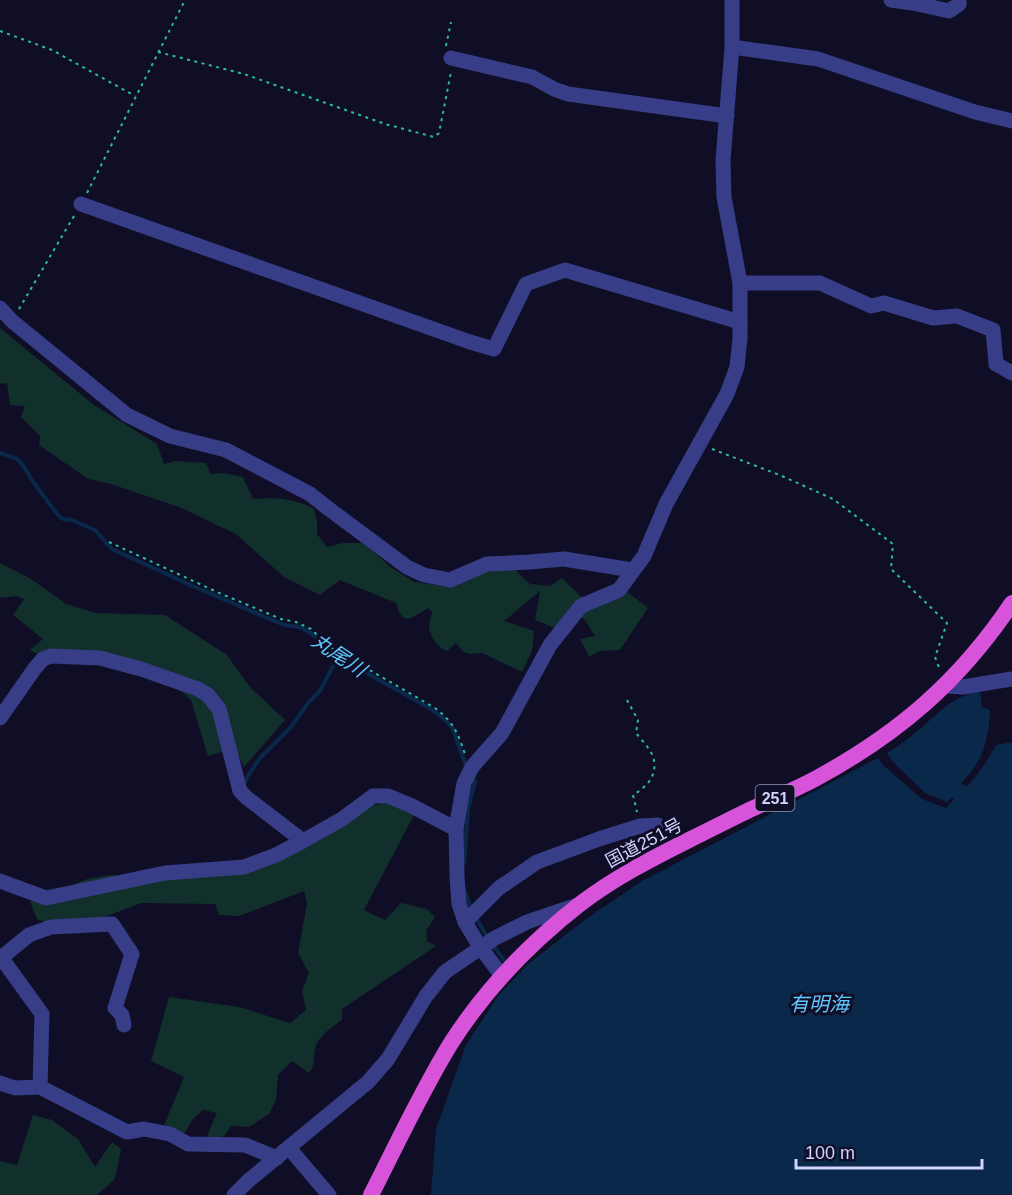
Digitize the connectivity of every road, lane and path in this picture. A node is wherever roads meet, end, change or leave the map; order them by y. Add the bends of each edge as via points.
1 (185, 0) edge
2 (891, 0) edge
3 (959, 0) edge
4 (735, 1) edge
5 (451, 22) dead end
6 (0, 31) edge
7 (732, 47) junction
8 (158, 52) junction
9 (452, 58) junction
10 (135, 96) junction
11 (727, 116) junction
12 (1012, 121) edge
13 (81, 204) junction
14 (740, 283) junction
15 (0, 308) edge
16 (12, 321) junction
17 (740, 322) junction
18 (1012, 373) edge
19 (699, 444) junction
20 (109, 542) dead end
21 (632, 570) junction
22 (1012, 603) edge
23 (1012, 679) edge
24 (945, 686) junction
25 (627, 700) dead end
26 (0, 718) edge
27 (470, 771) junction
28 (658, 825) dead end
29 (640, 826) junction
30 (456, 829) junction
31 (303, 841) junction
32 (0, 881) edge
33 (579, 905) junction
34 (470, 917) junction
35 (487, 943) junction
36 (1, 957) edge
37 (507, 971) junction
38 (124, 1025) dead end
39 (0, 1083) edge
40 (40, 1087) junction
41 (283, 1153) junction
42 (234, 1195) edge
43 (329, 1195) edge
44 (371, 1195) edge

1 - 8 path
2 - 3 street via 949,11
4 - 7 street
5 - 9 path via 446,46
6 - 10 path via 52,50
7 - 11 street
7 - 12 street via 818,59
8 - 9 path via 244,74 435,137 439,133
8 - 10 path
9 - 11 street via 532,77 568,94
10 - 13 path
11 - 14 street via 724,197
13 - 16 path
13 - 17 street via 494,349 526,284 565,270
14 - 17 street
14 - 18 street via 820,283 871,306 884,303 933,318 957,316 993,330 996,364
15 - 16 street
16 - 21 street via 127,415 170,436 226,450 310,494 407,567 424,574 450,580 487,564 564,559
17 - 19 street via 737,367
19 - 21 street via 666,504 644,556
19 - 24 path via 833,499 892,544 891,569 946,623 935,657
20 - 27 path via 217,592 311,629 330,647 447,717 456,729
21 - 27 street via 620,590 581,606 550,645 502,733
22 - 24 highway, 国道251号 / 251 via 974,655
23 - 24 street
24 - 33 highway, 国道251号 / 251 via 874,744 814,779 645,862
25 - 29 path via 638,720 636,733 654,760 652,776 633,795
26 - 31 street via 35,668 51,656 100,658 198,689 219,709 240,791
27 - 30 street via 464,783
28 - 29 street
29 - 34 street via 537,862 499,888
30 - 31 street via 388,796 373,795 342,819
30 - 34 street via 459,904
31 - 32 street via 244,867 165,873 46,898
33 - 35 street via 527,922
33 - 37 highway, 国道251号 / 251
34 - 35 street
35 - 37 street
35 - 41 street via 445,972 369,1082
36 - 38 street via 29,935 51,927 112,924 132,954 115,1008
36 - 40 street via 42,1014
37 - 44 highway, 国道251号 / 251 via 452,1042
39 - 40 street via 15,1088
40 - 41 street via 127,1132 144,1129 170,1134 188,1144 245,1145
41 - 42 street
41 - 43 street

